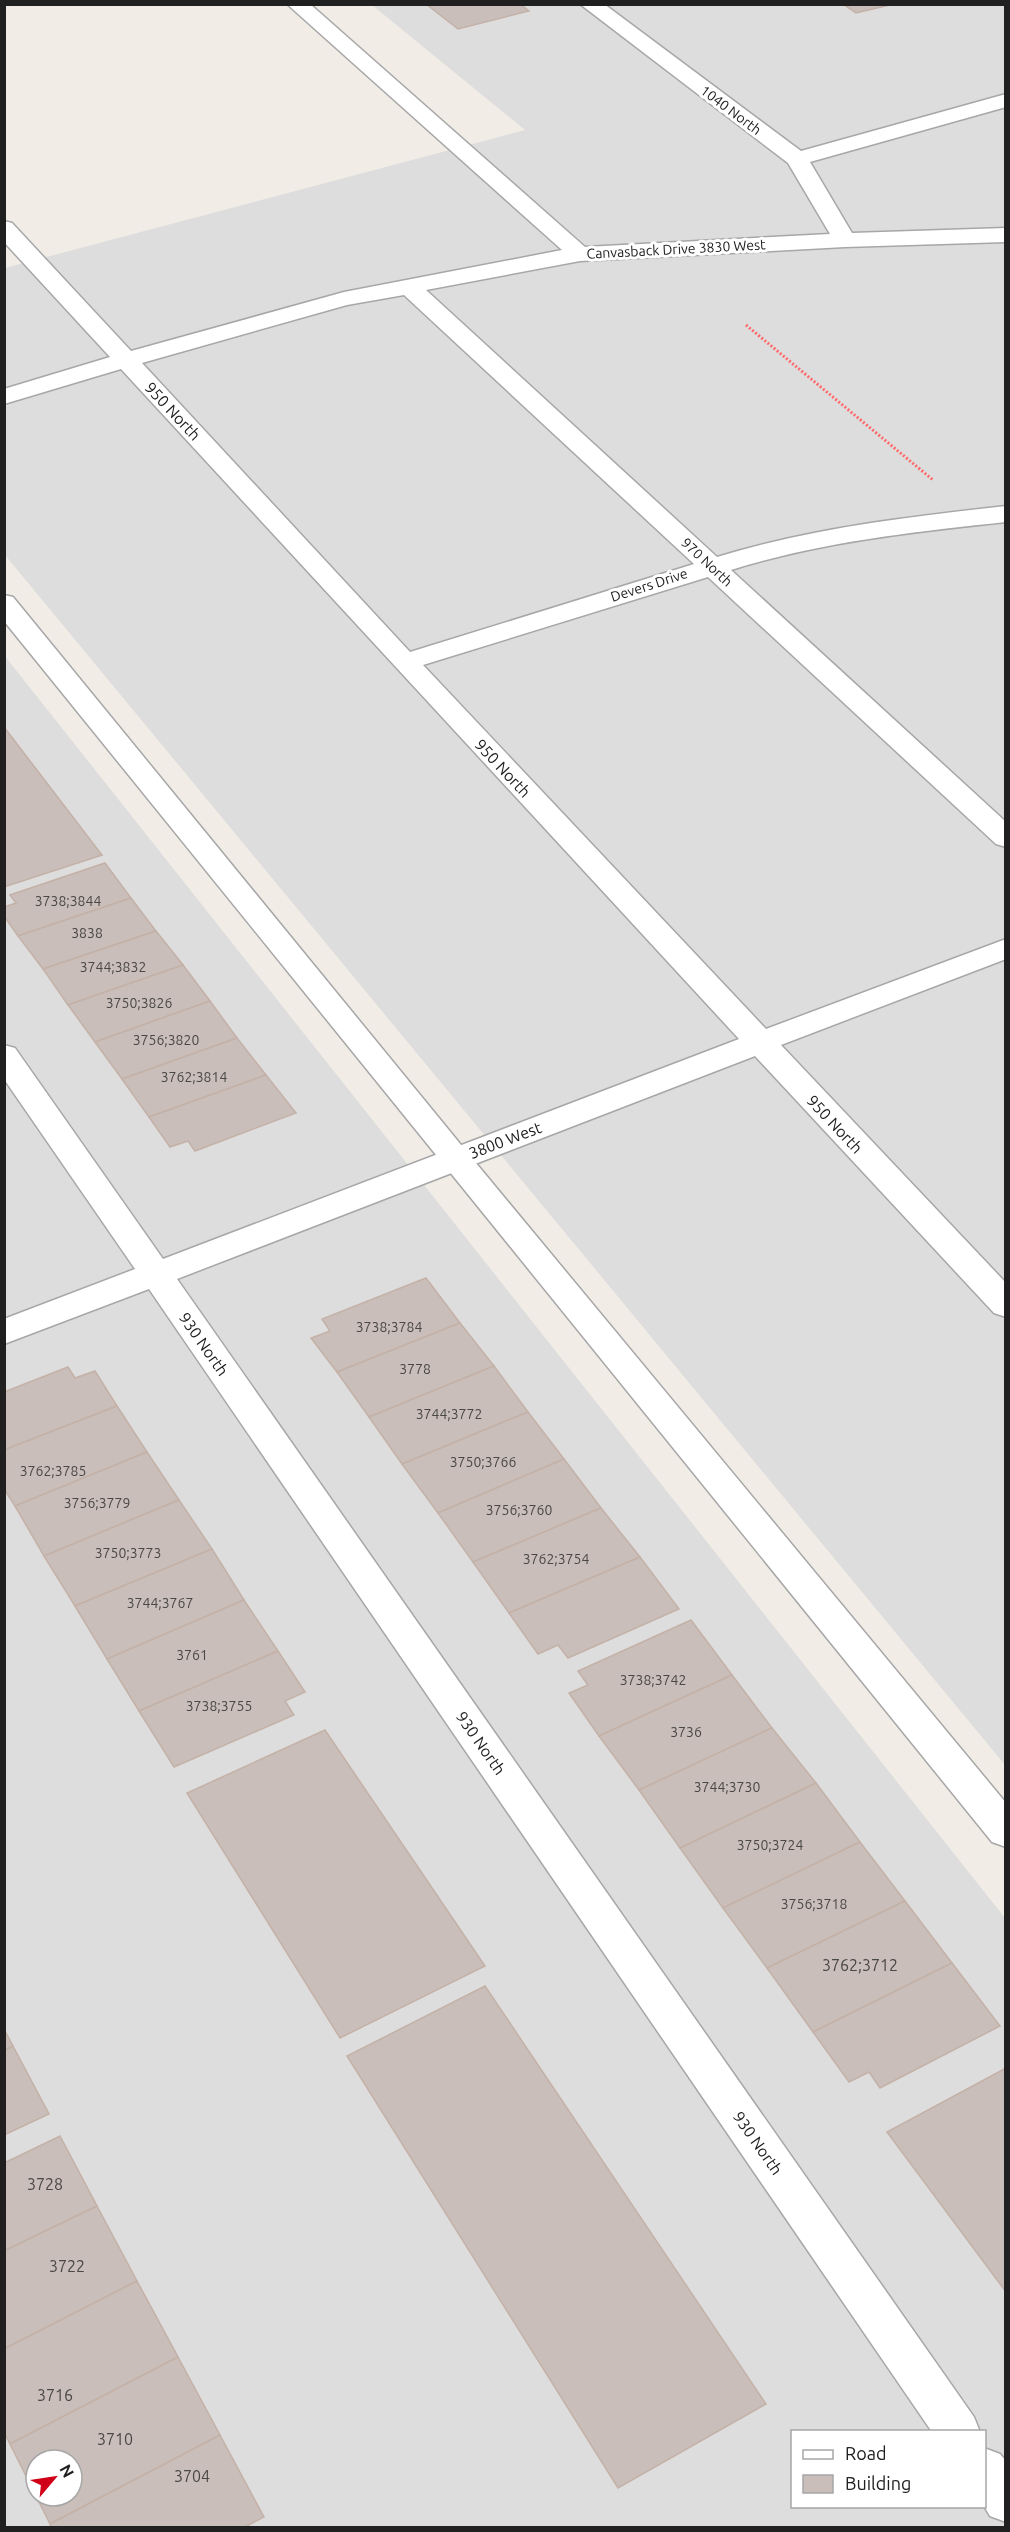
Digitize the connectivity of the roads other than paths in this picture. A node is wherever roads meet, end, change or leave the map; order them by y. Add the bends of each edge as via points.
1 (297, 4) edge
2 (590, 4) edge
3 (1005, 100) edge
4 (797, 159) junction
5 (4, 228) edge
6 (1005, 235) edge
7 (845, 240) junction
8 (580, 254) junction
9 (408, 286) junction
10 (125, 360) junction
11 (4, 397) edge
12 (1005, 514) edge
13 (710, 566) junction
14 (4, 603) edge
15 (405, 662) junction
16 (1005, 838) edge
17 (1005, 948) edge
18 (759, 1043) junction
19 (4, 1055) edge
20 (455, 1159) junction
21 (156, 1274) junction
22 (1005, 1305) edge
23 (4, 1332) edge
24 (1005, 1831) edge
25 (957, 2430) edge
26 (986, 2472) edge
27 (1005, 2500) edge

1 - 8 street, Canvasback Drive 3830 West
2 - 4 street, 1040 North
3 - 4 street
4 - 7 street, 1040 North
5 - 10 street, 950 North
6 - 7 street, Canvasback Drive 3830 West
7 - 8 street, Canvasback Drive 3830 West
8 - 9 street
9 - 10 street via 344,299
9 - 13 street, 970 North
10 - 11 street
10 - 15 street, 950 North
12 - 13 street, Devers Drive via 816,539
13 - 15 street, Devers Drive
13 - 16 street, 970 North
14 - 20 street
15 - 18 street, 950 North
17 - 18 street, 3800 West
18 - 20 street, 3800 West
18 - 22 street, 950 North
19 - 21 street, 930 North
20 - 21 street, 3800 West
20 - 24 street
21 - 23 street, 3800 West
21 - 25 street, 930 North
26 - 27 street

